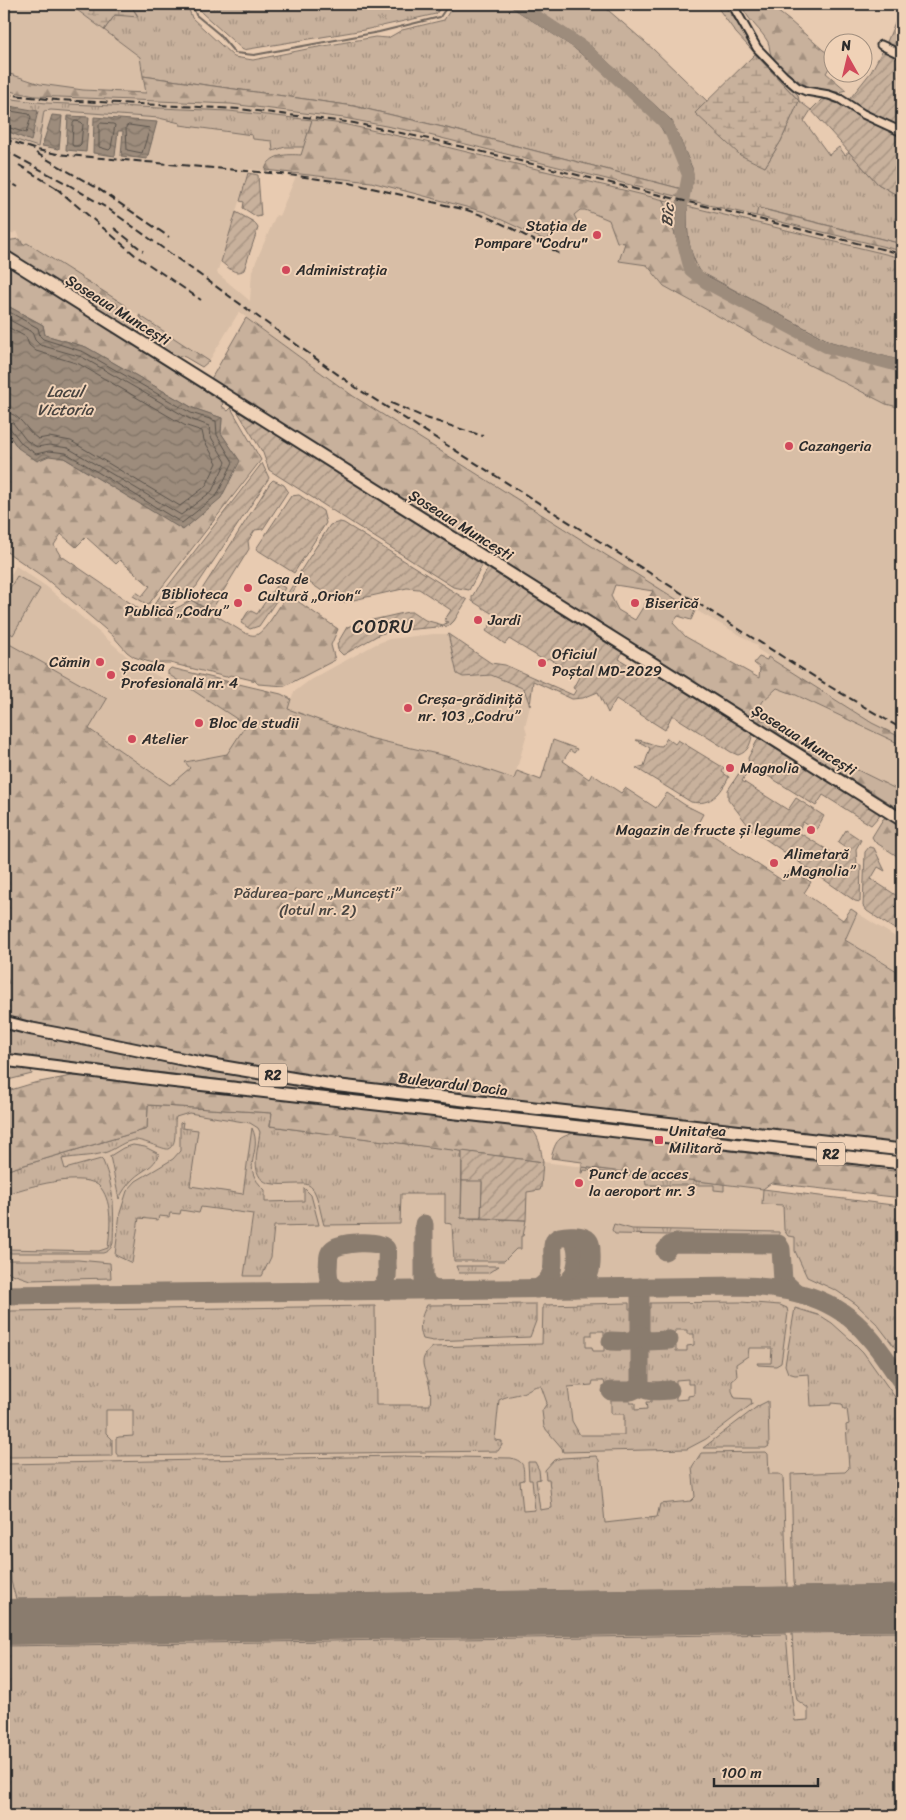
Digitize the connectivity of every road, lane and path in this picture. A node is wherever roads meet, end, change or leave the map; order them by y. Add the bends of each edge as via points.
1 (732, 4) edge
2 (881, 46) dead end
3 (902, 56) edge
4 (902, 132) edge
5 (4, 256) edge
6 (902, 820) edge
7 (4, 1022) edge
8 (4, 1060) edge
9 (545, 1110) junction
10 (543, 1122) junction
11 (902, 1150) edge
12 (902, 1163) edge

1 - 4 street via 757,48 797,86 840,99
2 - 3 street
5 - 6 main road, Șoseaua Muncești
7 - 9 main road, Bulevardul Dacia / R2 via 201,1064 322,1084
8 - 10 main road, Bulevardul Dacia / R2
9 - 10 main road
9 - 11 main road, Bulevardul Dacia / R2
10 - 12 main road, Bulevardul Dacia / R2

